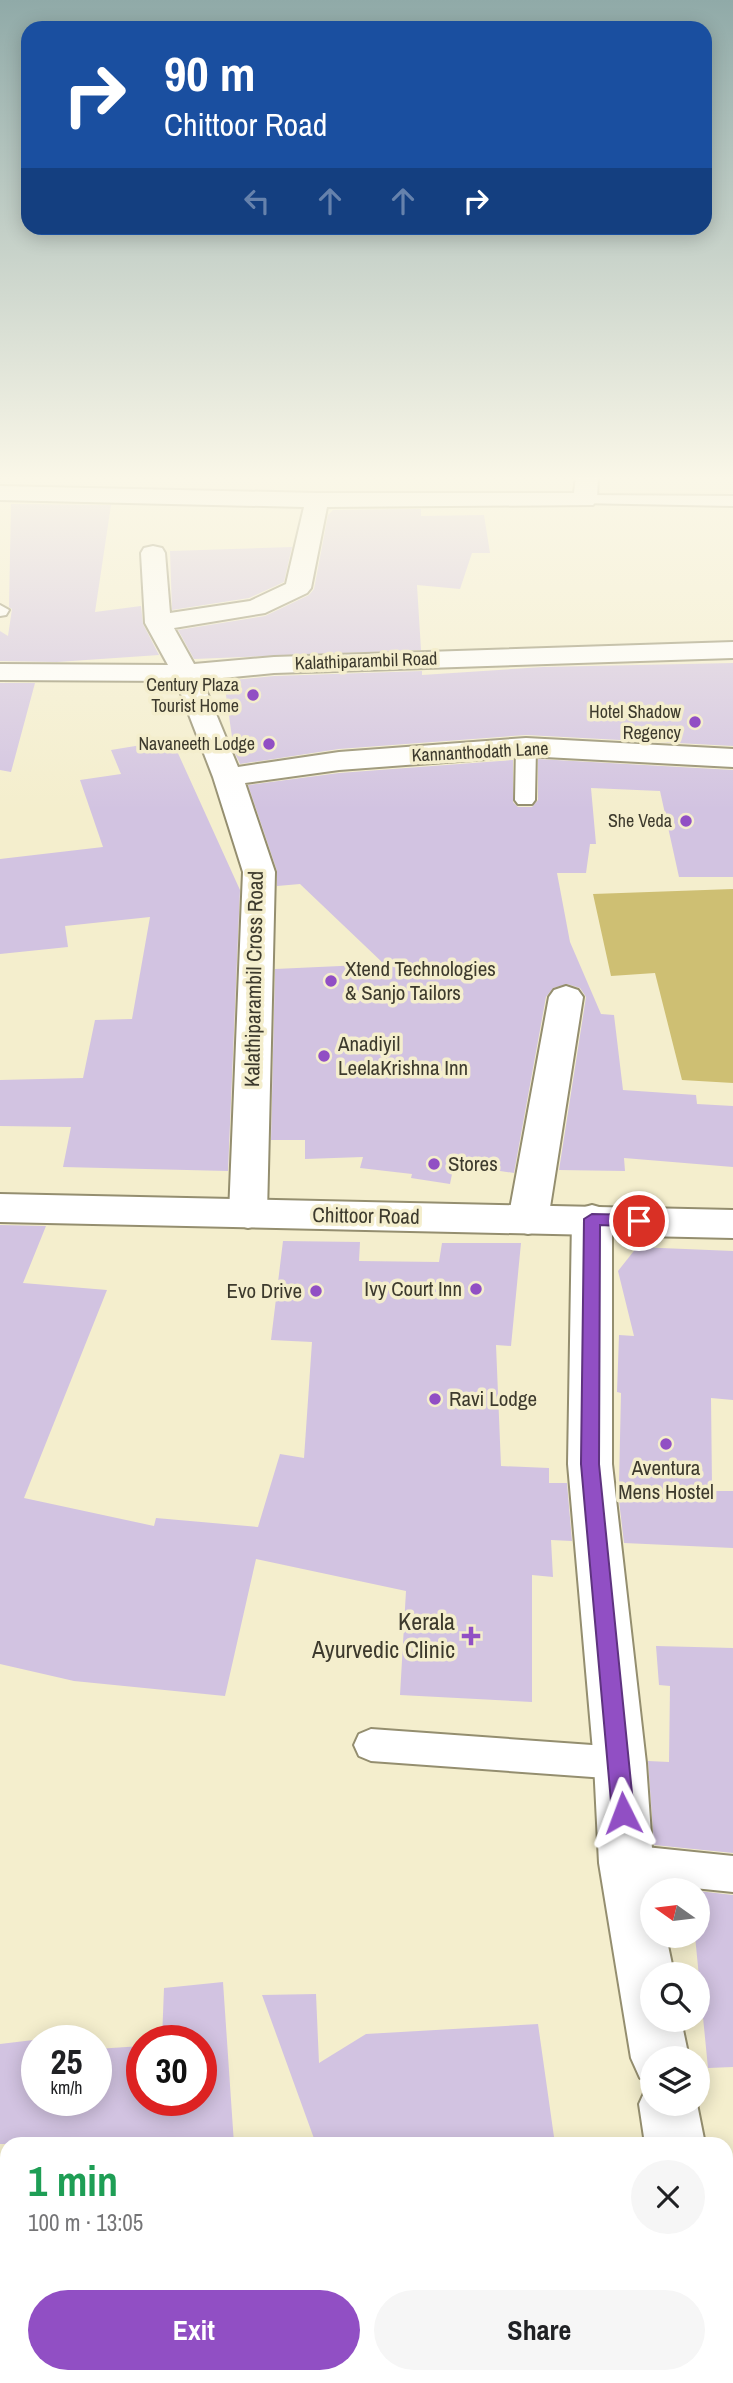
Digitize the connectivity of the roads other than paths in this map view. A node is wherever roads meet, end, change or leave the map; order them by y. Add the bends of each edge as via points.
1 (156, 588) edge
2 (298, 588) edge
3 (158, 623) junction
4 (733, 650) edge
5 (0, 672) edge
6 (186, 673) junction
7 (526, 747) junction
8 (733, 758) edge
9 (228, 777) junction
10 (525, 800) dead end
11 (566, 997) dead end
12 (0, 1208) edge
13 (248, 1214) junction
14 (592, 1219) junction
15 (528, 1220) junction
16 (733, 1224) edge
17 (371, 1745) dead end
18 (620, 1763) junction
19 (626, 1863) junction
20 (733, 1874) edge
21 (643, 1962) edge
22 (670, 2116) edge
23 (674, 2137) edge

1 - 3 street
2 - 3 street via 256,608
3 - 6 street, Kalathiparambil Cross Road
4 - 6 street, Kalathiparambil Road via 274,665
5 - 6 street, Kalathiparambil Road
6 - 9 street, Kalathiparambil Cross Road
7 - 8 street, Kannanthodath Lane
7 - 9 street, Kannanthodath Lane via 339,761
7 - 10 lane
9 - 13 street, Kalathiparambil Cross Road via 259,872
11 - 15 street
12 - 13 street, Chittoor Road
13 - 15 street, Chittoor Road
14 - 15 street, Chittoor Road
14 - 16 street, Chittoor Road
14 - 18 street via 590,1464
17 - 18 lane
18 - 19 street
19 - 20 lane
19 - 21 street
22 - 23 street

